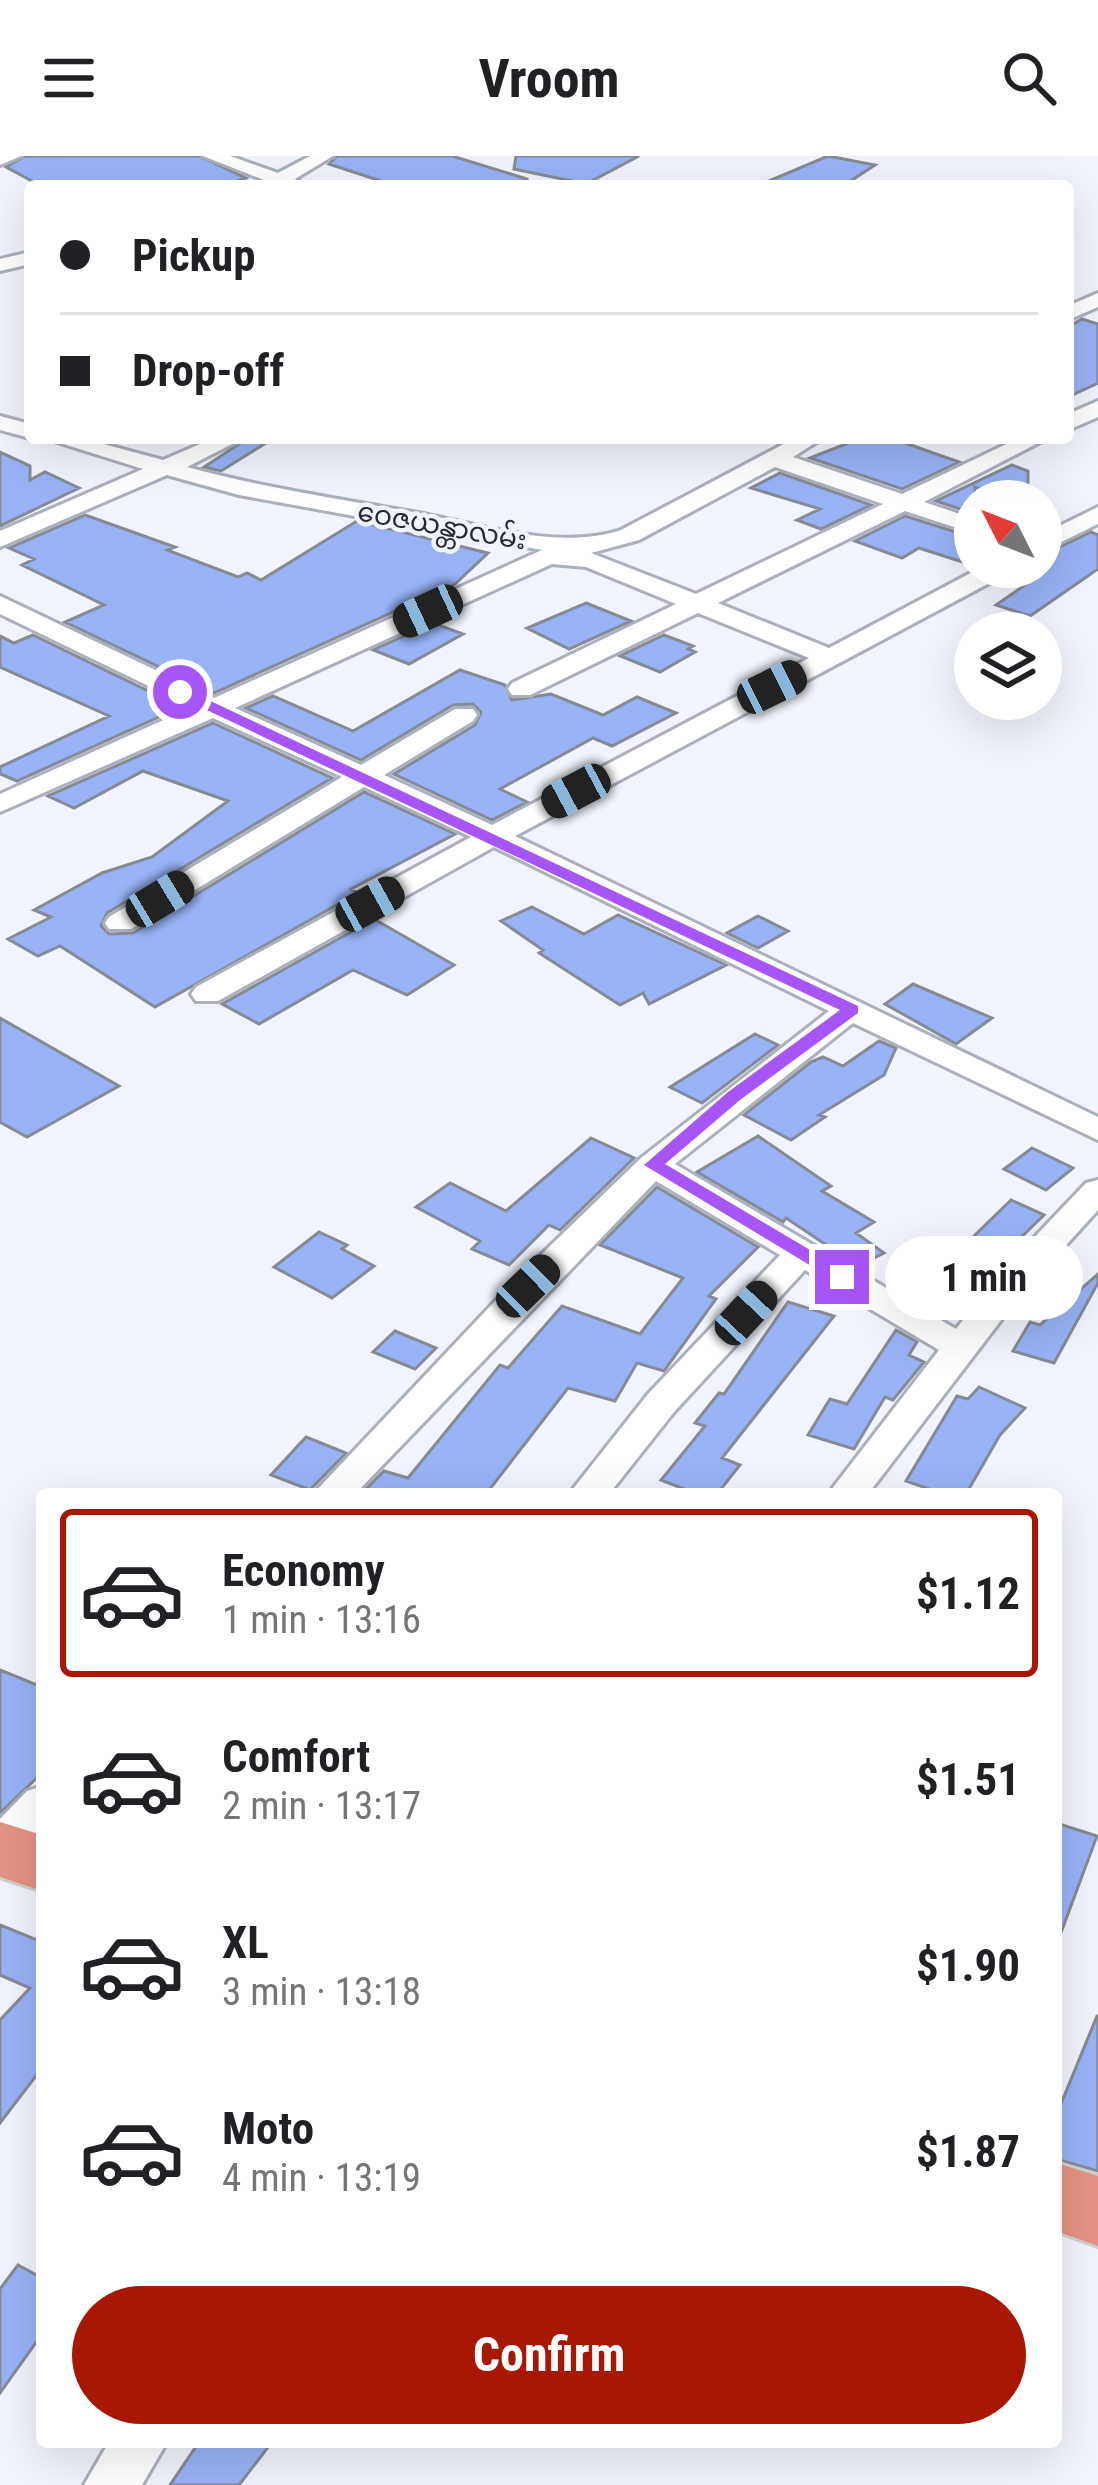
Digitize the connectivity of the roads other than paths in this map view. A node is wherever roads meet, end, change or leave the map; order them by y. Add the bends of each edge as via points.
1 (12, 156) edge
2 (212, 156) edge
3 (324, 156) edge
4 (0, 158) edge
5 (274, 180) edge
6 (290, 180) edge
7 (78, 444) edge
8 (218, 444) edge
9 (800, 444) edge
10 (1025, 444) edge
11 (772, 458) junction
12 (161, 466) junction
13 (906, 502) junction
14 (1098, 514) edge
15 (954, 519) edge
16 (1062, 534) edge
17 (0, 540) edge
18 (962, 588) edge
19 (0, 604) edge
20 (698, 607) junction
21 (832, 658) junction
22 (521, 689) dead end
23 (216, 710) junction
24 (464, 715) dead end
25 (362, 777) junction
26 (0, 804) edge
27 (493, 836) junction
28 (120, 923) dead end
29 (206, 994) dead end
30 (852, 1009) junction
31 (1098, 1130) edge
32 (653, 1165) junction
33 (1098, 1190) edge
34 (802, 1253) junction
35 (962, 1348) junction
36 (338, 1488) edge
37 (593, 1488) edge
38 (852, 1488) edge
39 (36, 1809) edge
40 (0, 1848) edge
41 (36, 1861) edge
42 (1062, 2199) edge
43 (1098, 2211) edge
44 (136, 2448) edge
45 (111, 2485) edge

1 - 4 street
2 - 5 street
3 - 6 street
7 - 12 street, ဝေဇယန္တာလမ်း
8 - 12 street
9 - 11 street, ဝေဇယန္တာလမ်း
10 - 13 street
11 - 12 street, ဝေဇယန္တာလမ်း via 596,546 340,508
11 - 13 street
12 - 17 street
13 - 15 street
13 - 20 street
14 - 16 street
18 - 21 street
19 - 23 street
20 - 21 street
20 - 22 street
20 - 23 street via 590,560 549,556
21 - 27 street
23 - 25 street
23 - 26 street
24 - 25 street
25 - 27 street
25 - 28 street
27 - 29 street
27 - 30 street
30 - 31 street
30 - 32 street
32 - 34 street
32 - 36 street
33 - 35 street
34 - 35 street
34 - 37 street
35 - 38 street
39 - 40 street
40 - 41 highway
42 - 43 highway
44 - 45 street

